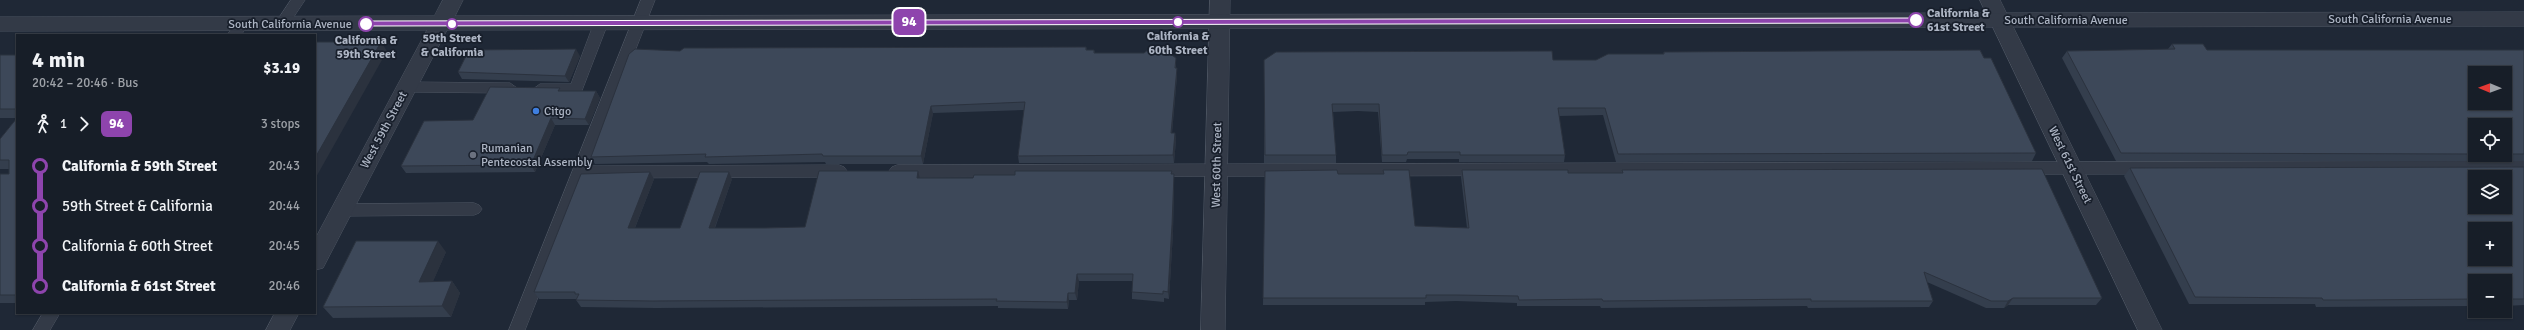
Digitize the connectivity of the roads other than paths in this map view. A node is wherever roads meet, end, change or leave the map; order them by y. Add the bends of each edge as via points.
1 (298, 0) edge
2 (453, 0) edge
3 (648, 0) edge
4 (1220, 0) edge
5 (1990, 0) edge
6 (2524, 19) edge
7 (2000, 20) junction
8 (1220, 22) junction
9 (601, 23) junction
10 (639, 23) junction
11 (0, 24) edge
12 (282, 24) junction
13 (440, 24) junction
14 (238, 29) edge
15 (407, 87) junction
16 (2524, 167) edge
17 (2072, 168) junction
18 (1217, 170) junction
19 (857, 171) edge
20 (881, 171) edge
21 (580, 172) junction
22 (474, 209) dead end
23 (342, 210) junction
24 (316, 259) edge
25 (51, 314) edge
26 (286, 314) edge
27 (41, 330) edge
28 (278, 330) edge
29 (517, 330) edge
30 (1213, 330) edge
31 (2150, 330) edge

1 - 12 lane
2 - 13 street, West 59th Street
3 - 10 lane
4 - 8 street, West 60th Street
5 - 7 street, West 61st Street
6 - 7 street, South California Avenue
7 - 8 street, South California Avenue
7 - 17 street, West 61st Street
8 - 10 street, South California Avenue
8 - 18 street, West 60th Street
9 - 10 street, South California Avenue
9 - 13 street, South California Avenue
9 - 15 lane via 576,89
10 - 21 lane
11 - 14 street, South California Avenue
12 - 13 street, South California Avenue
12 - 14 street, South California Avenue
13 - 15 street, West 59th Street
15 - 23 street, West 59th Street
16 - 17 lane
17 - 18 lane
17 - 31 street, West 61st Street
18 - 20 lane
18 - 30 street, West 60th Street
19 - 21 lane
21 - 29 lane
22 - 23 lane
23 - 24 street, West 59th Street
25 - 27 lane
26 - 28 street

